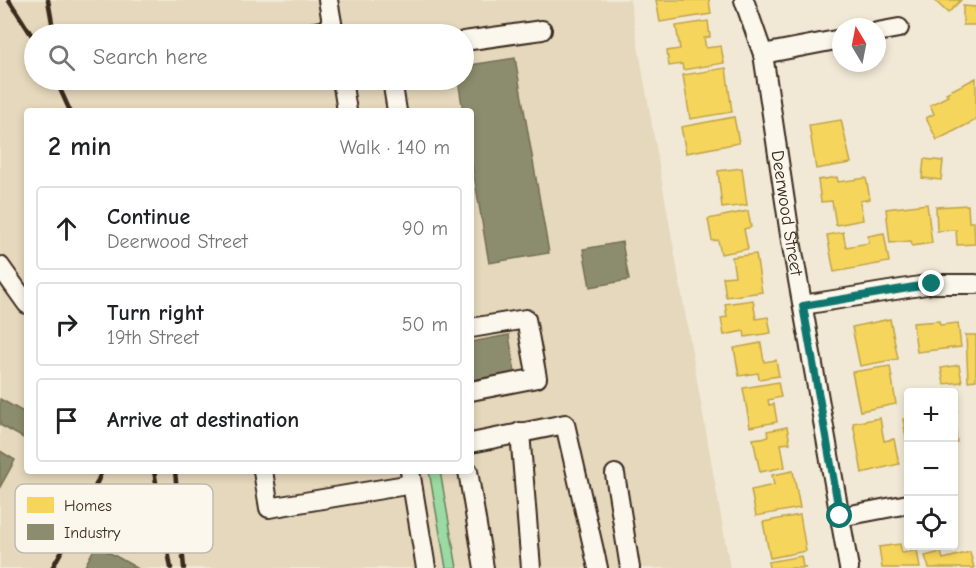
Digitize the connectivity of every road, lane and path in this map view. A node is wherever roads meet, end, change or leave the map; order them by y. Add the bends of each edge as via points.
1 (328, 0) edge
2 (744, 0) edge
3 (332, 24) edge
4 (898, 28) dead end
5 (542, 30) dead end
6 (886, 30) edge
7 (474, 40) edge
8 (832, 41) edge
9 (763, 54) junction
10 (344, 90) edge
11 (394, 90) edge
12 (347, 108) edge
13 (397, 108) edge
14 (2, 276) edge
15 (976, 284) edge
16 (24, 301) edge
17 (803, 306) junction
18 (474, 328) edge
19 (474, 390) edge
20 (520, 432) junction
21 (474, 443) edge
22 (263, 474) edge
23 (468, 474) edge
24 (615, 474) dead end
25 (411, 478) edge
26 (904, 505) edge
27 (840, 516) junction
28 (426, 568) edge
29 (484, 568) edge
30 (531, 568) edge
31 (598, 568) edge
32 (630, 568) edge
33 (849, 568) edge

1 - 3 street
2 - 9 street, Deerwood Street
4 - 6 street
5 - 7 street
8 - 9 street
9 - 17 street, Deerwood Street
10 - 12 street
11 - 13 street
14 - 16 street
15 - 17 street via 932,284
17 - 27 street, Deerwood Street
18 - 19 street via 526,319 537,378
20 - 21 street
20 - 30 street
20 - 31 street via 566,424
22 - 25 street via 269,508
23 - 29 street
24 - 32 street
25 - 28 street
26 - 27 street
27 - 33 street, Deerwood Street

